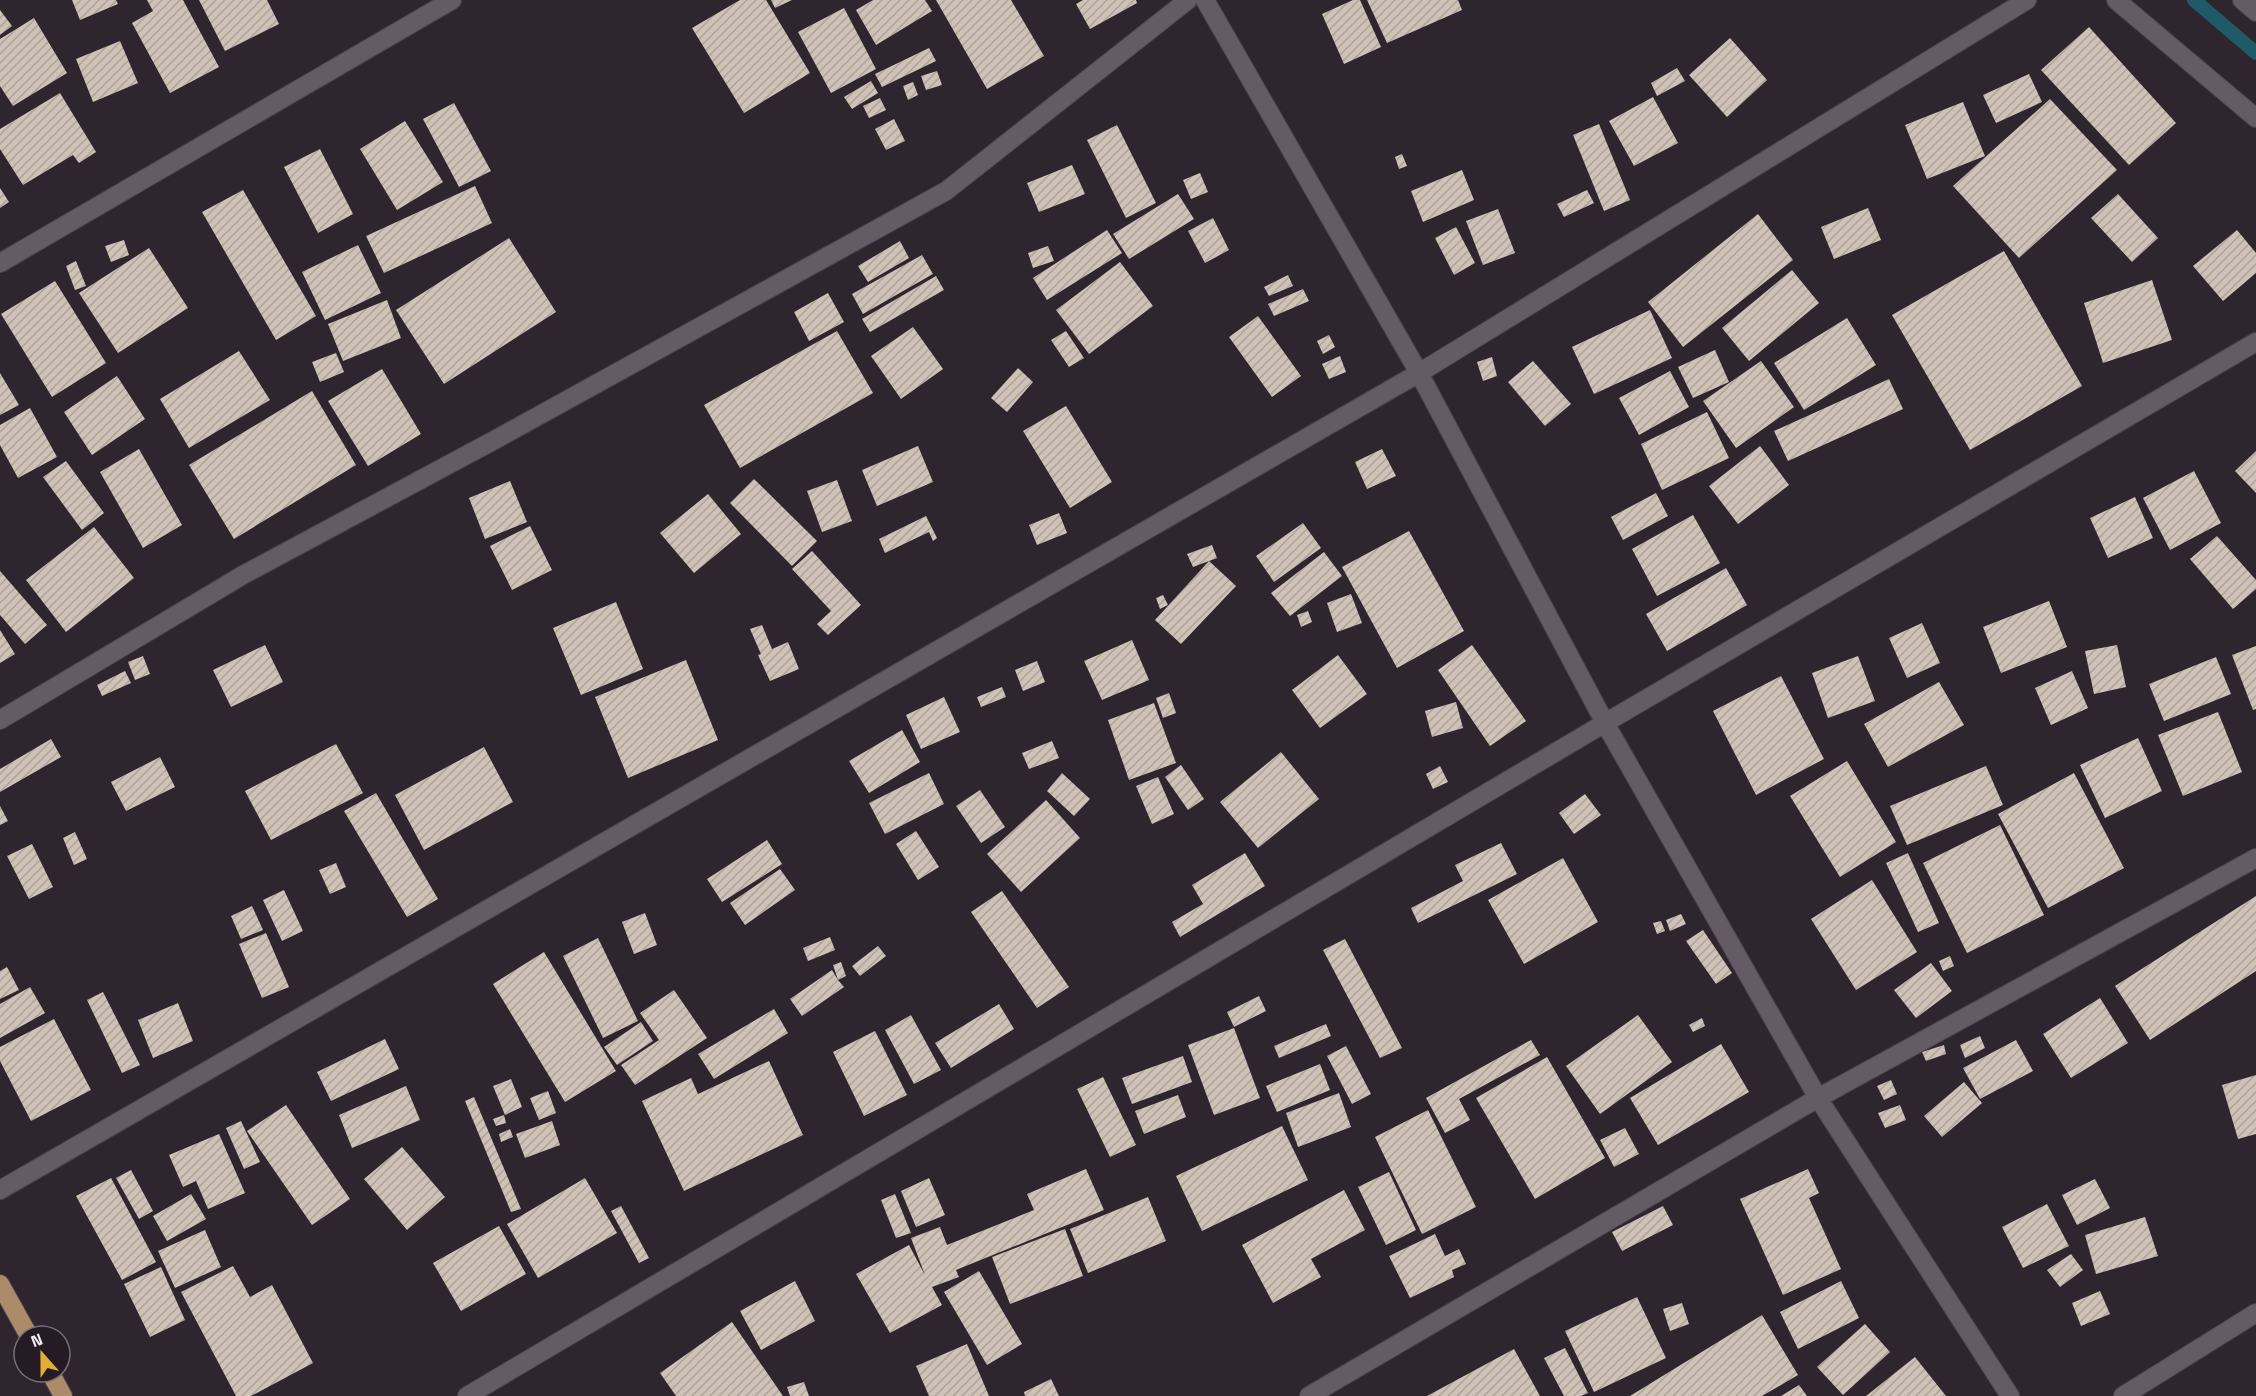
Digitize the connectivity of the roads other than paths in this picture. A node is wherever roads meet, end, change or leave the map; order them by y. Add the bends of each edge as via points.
1 (452, 0) edge
2 (1188, 0) edge
3 (1205, 0) edge
4 (2027, 0) edge
5 (2116, 0) edge
6 (2242, 0) edge
7 (2256, 12) edge
8 (2256, 118) edge
9 (0, 263) edge
10 (2256, 342) edge
11 (1419, 373) junction
12 (0, 720) edge
13 (1605, 723) junction
14 (2256, 858) edge
15 (1818, 1098) junction
16 (0, 1190) edge
17 (0, 1284) edge
18 (2256, 1313) edge
19 (22, 1324) edge
20 (467, 1396) edge
21 (1310, 1396) edge
22 (2010, 1396) edge
23 (2123, 1396) edge

1 - 9 street
2 - 12 street via 945,191 243,575
3 - 11 street
4 - 11 street
5 - 8 street
6 - 7 street
10 - 13 street
11 - 13 street
11 - 16 street
13 - 15 street
13 - 20 street
14 - 15 street
15 - 21 street
15 - 22 street
17 - 19 main road
18 - 23 street

